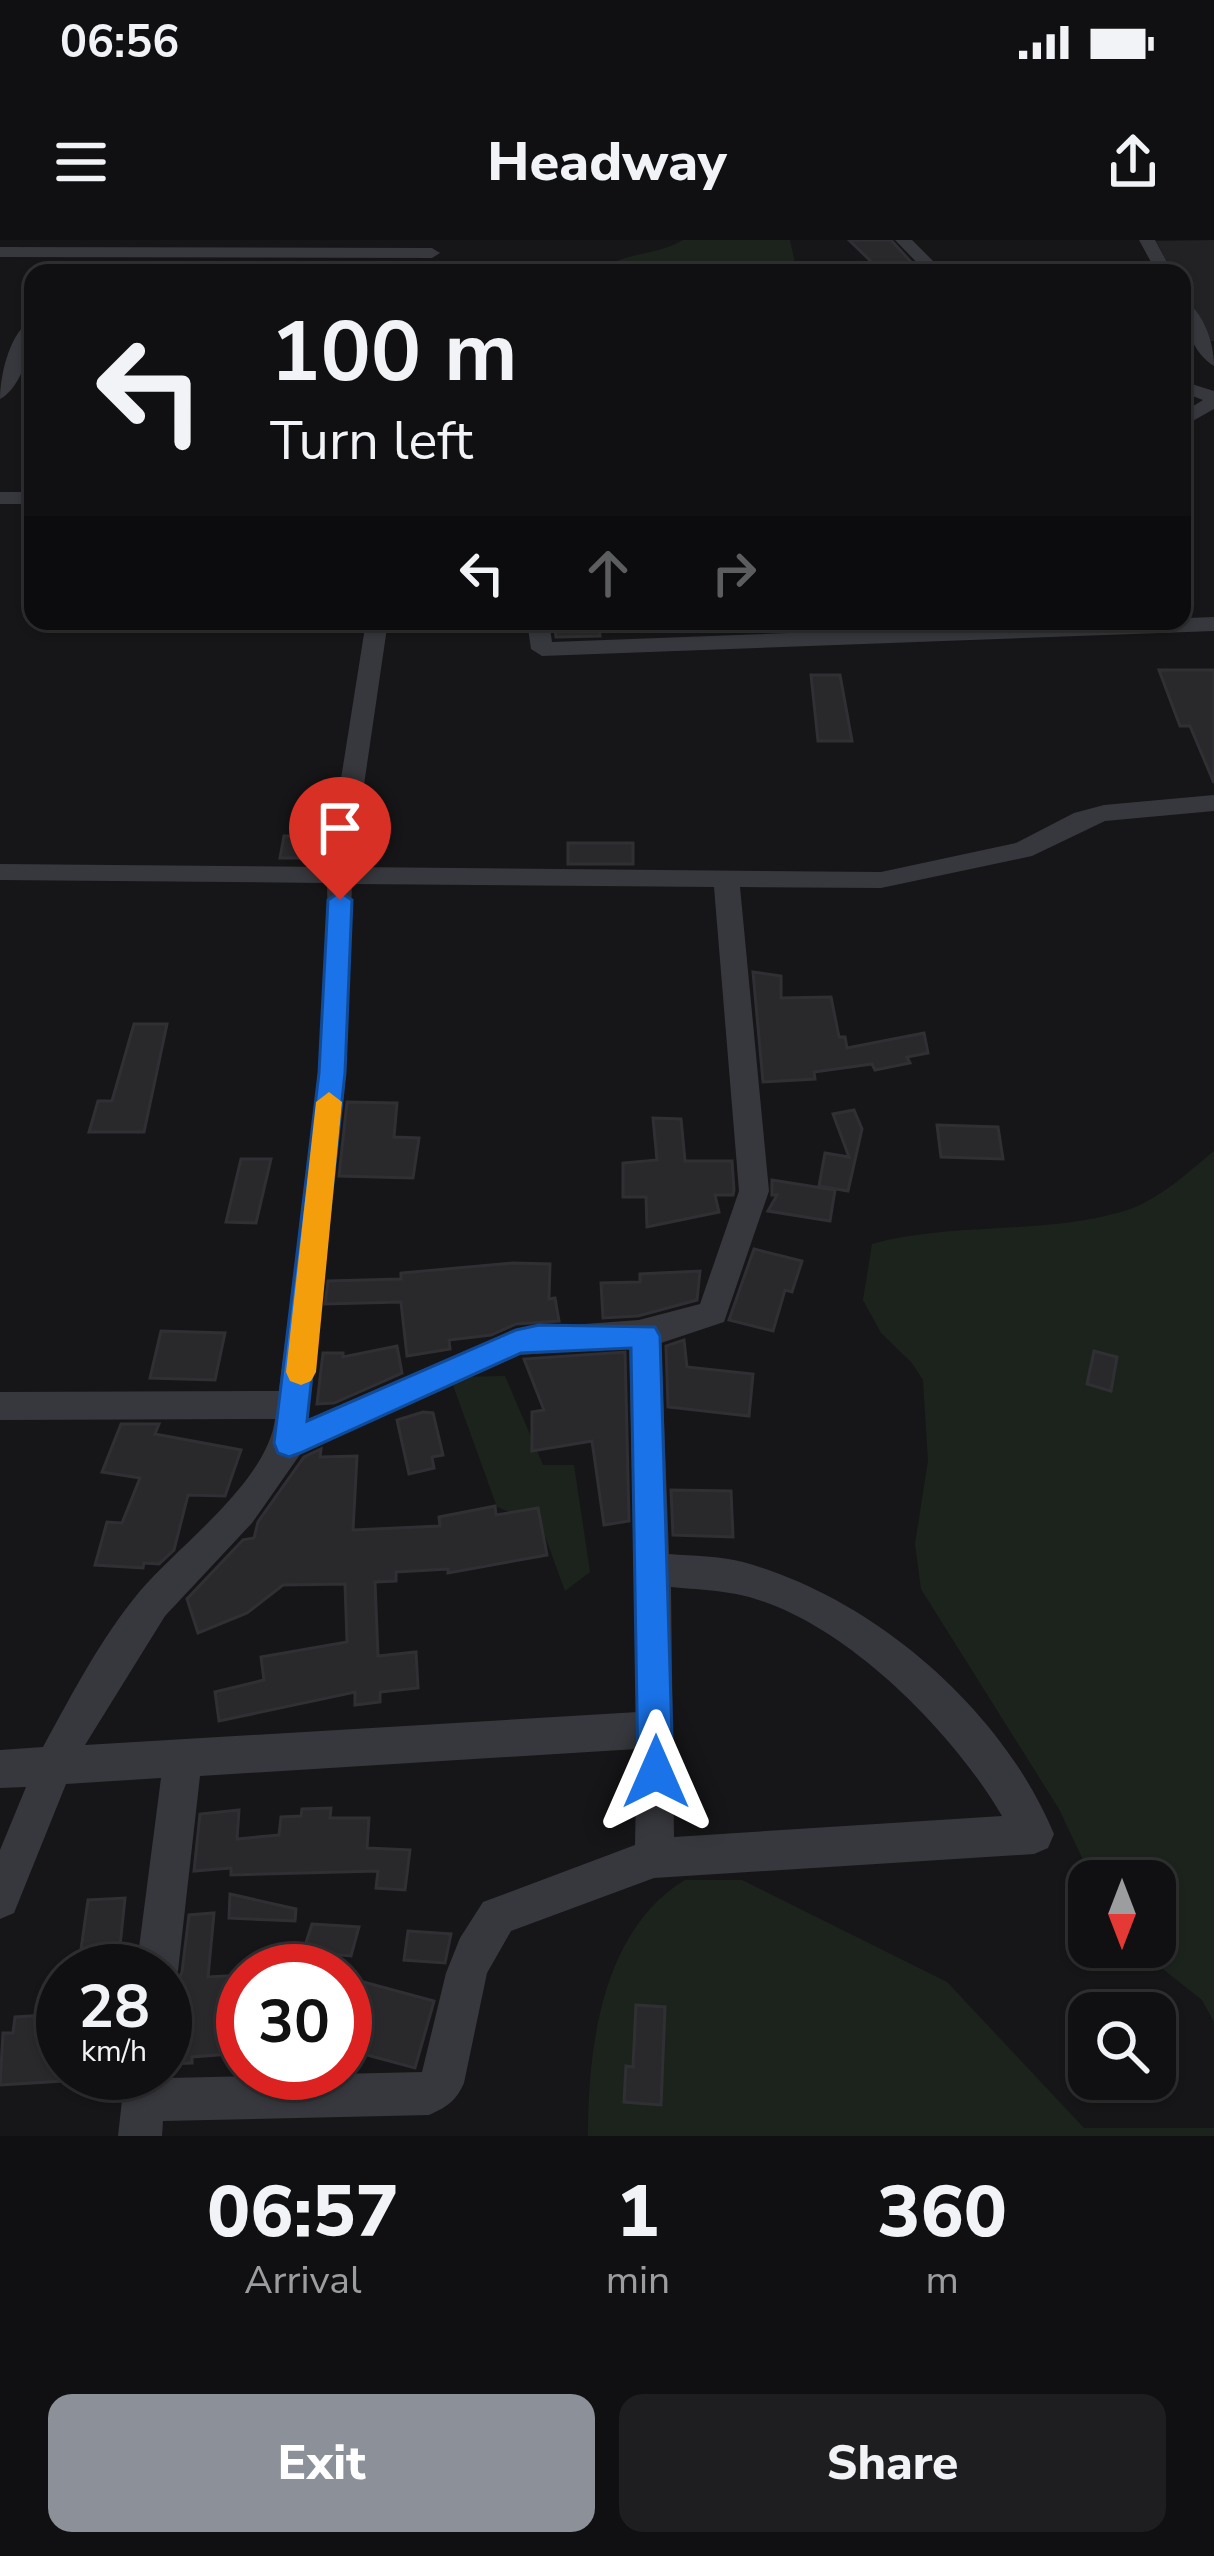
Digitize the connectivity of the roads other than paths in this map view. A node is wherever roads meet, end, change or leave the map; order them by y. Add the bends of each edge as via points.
1 (903, 240) edge
2 (66, 246) edge
3 (434, 247) edge
4 (0, 252) edge
5 (928, 264) edge
6 (1191, 317) edge
7 (24, 343) edge
8 (1211, 349) edge
9 (0, 393) edge
10 (376, 630) edge
11 (539, 630) edge
12 (842, 630) edge
13 (1214, 803) edge
14 (0, 872) edge
15 (338, 872) junction
16 (726, 875) junction
17 (645, 1336) junction
18 (297, 1405) junction
19 (0, 1406) edge
20 (289, 1443) junction
21 (649, 1568) junction
22 (657, 1729) junction
23 (183, 1756) junction
24 (55, 1763) junction
25 (0, 1769) edge
26 (654, 1858) junction
27 (0, 1899) edge
28 (160, 1944) edge
29 (143, 2103) edge

1 - 5 street
2 - 3 street
2 - 4 street
6 - 8 street
7 - 9 street
10 - 15 street
11 - 12 street via 542,649
13 - 16 street via 1104,813 1023,850 881,880
14 - 15 street
15 - 16 street
15 - 18 street via 332,1073
16 - 17 street via 754,1191 713,1313
17 - 20 street via 516,1342
17 - 21 street
18 - 19 street
18 - 20 street
20 - 24 street via 240,1512 152,1604
21 - 22 street
21 - 26 street via 742,1578 813,1608 897,1661 988,1755 1034,1834
22 - 23 street
22 - 26 street
23 - 24 street
23 - 28 street
24 - 25 street
24 - 27 street
26 - 29 street via 497,1916 472,1955 442,2083 430,2092

